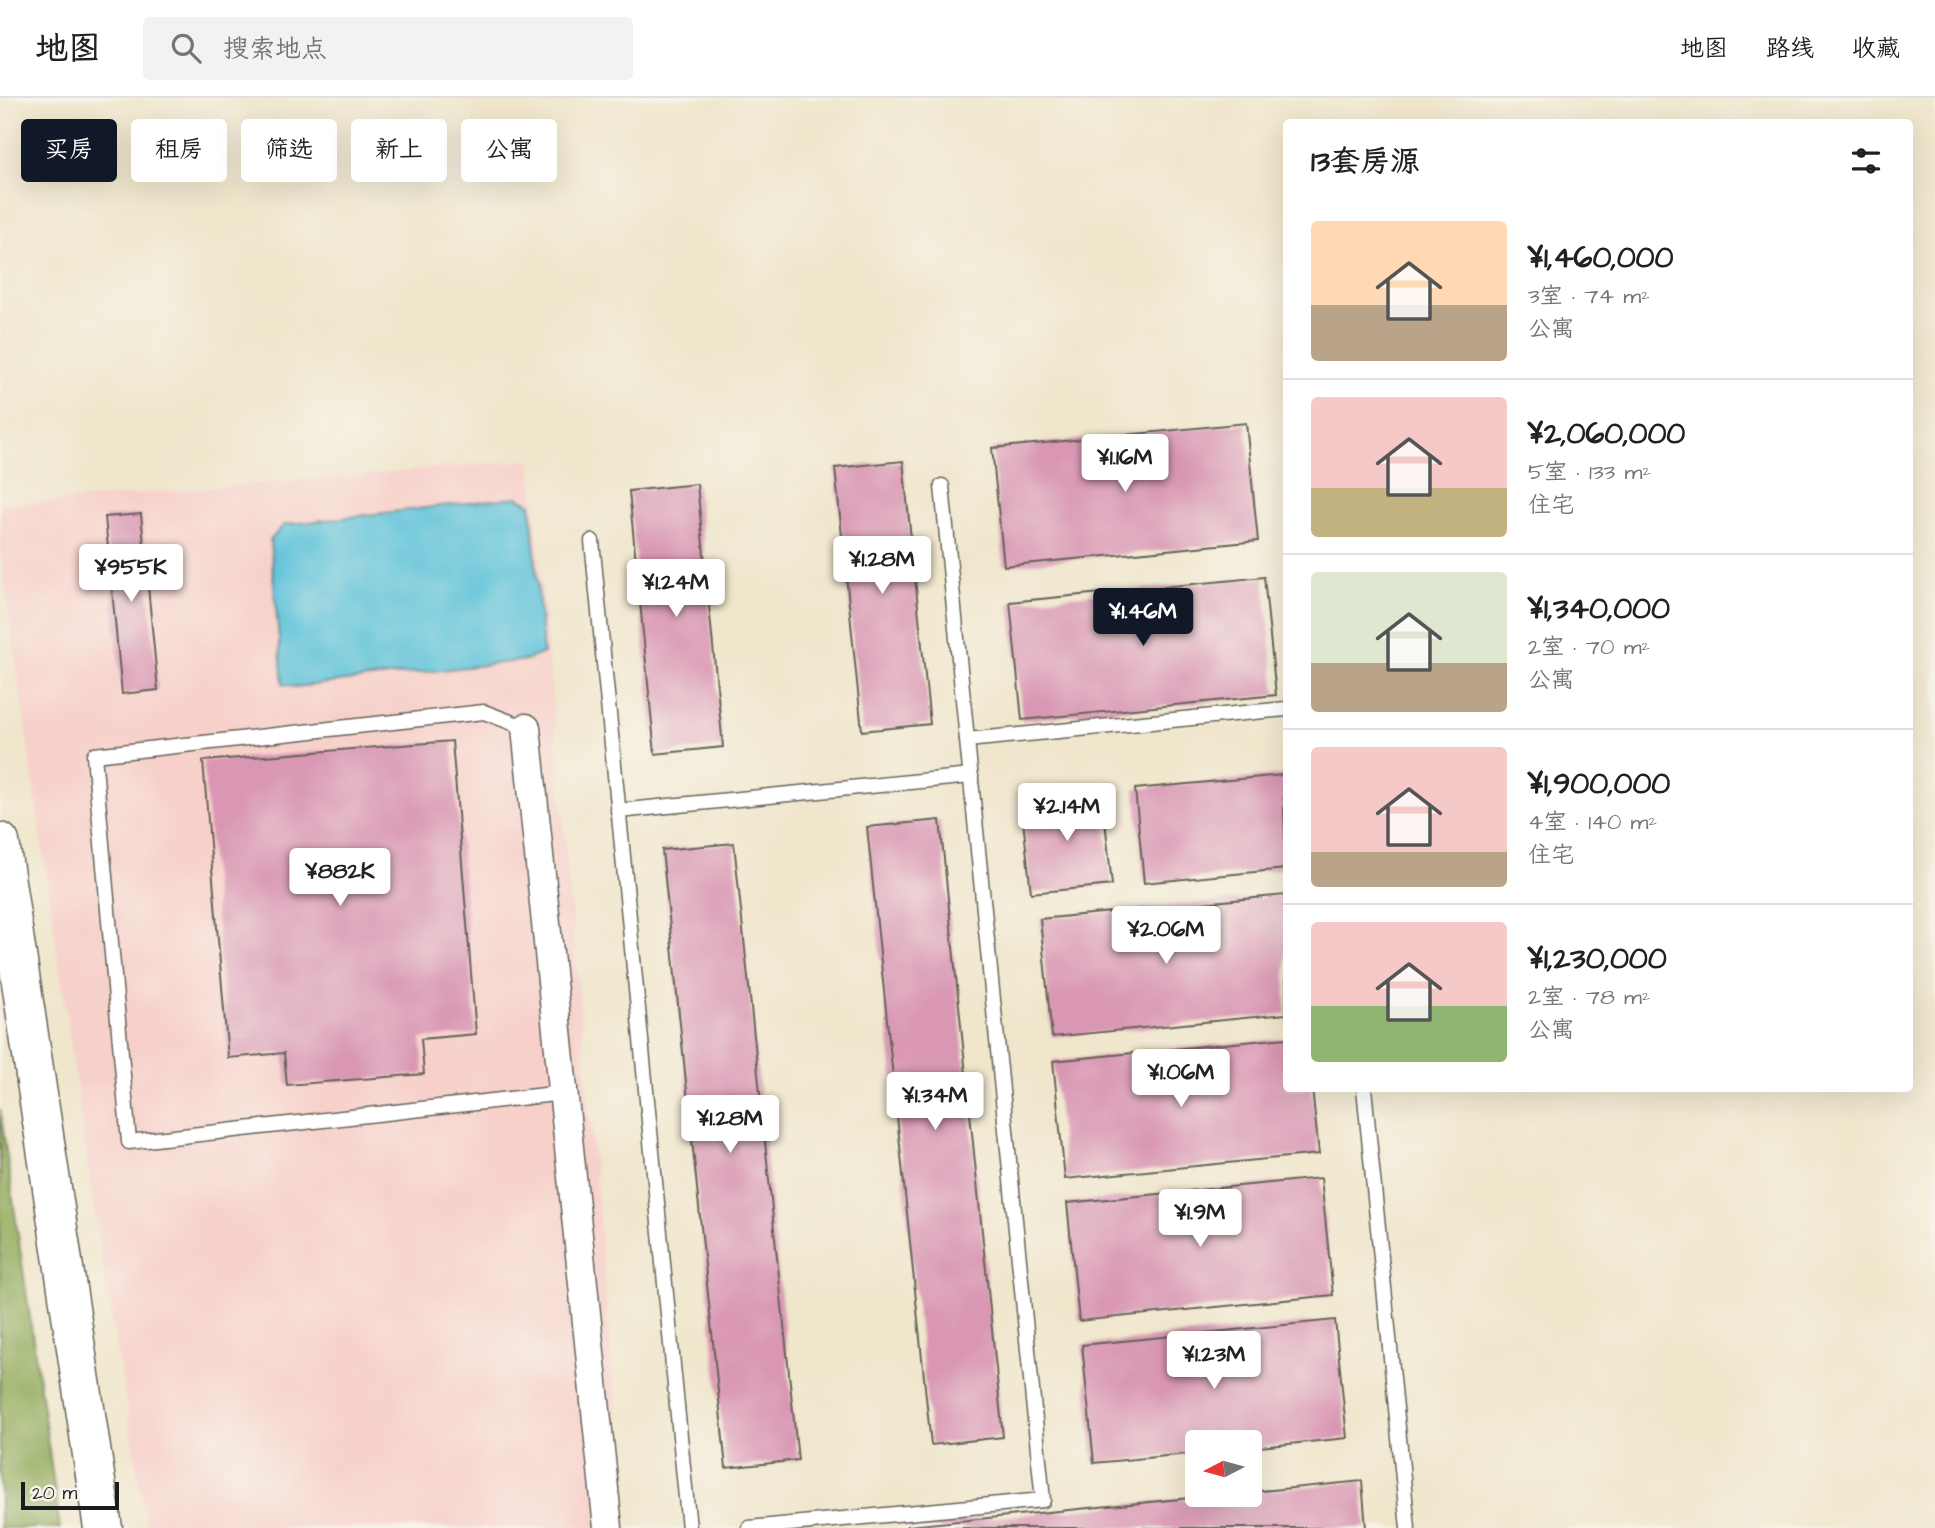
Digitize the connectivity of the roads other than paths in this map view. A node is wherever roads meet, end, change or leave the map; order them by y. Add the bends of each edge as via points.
1 (942, 486) dead end
2 (592, 541) dead end
3 (1283, 709) edge
4 (526, 729) joint
5 (967, 740) junction
6 (971, 776) junction
7 (618, 811) junction
8 (0, 842) edge
9 (1364, 1092) edge
10 (563, 1093) junction
11 (103, 1528) edge
12 (608, 1528) edge
13 (689, 1528) edge
14 (749, 1528) edge
15 (1408, 1528) edge

1 - 5 lane
2 - 7 lane
3 - 5 lane
4 - 10 street
4 - 10 lane via 484,712 94,755 129,1142
5 - 6 lane
6 - 7 lane
6 - 14 lane via 1043,1500
7 - 13 lane
8 - 11 street
9 - 15 lane
10 - 12 street

